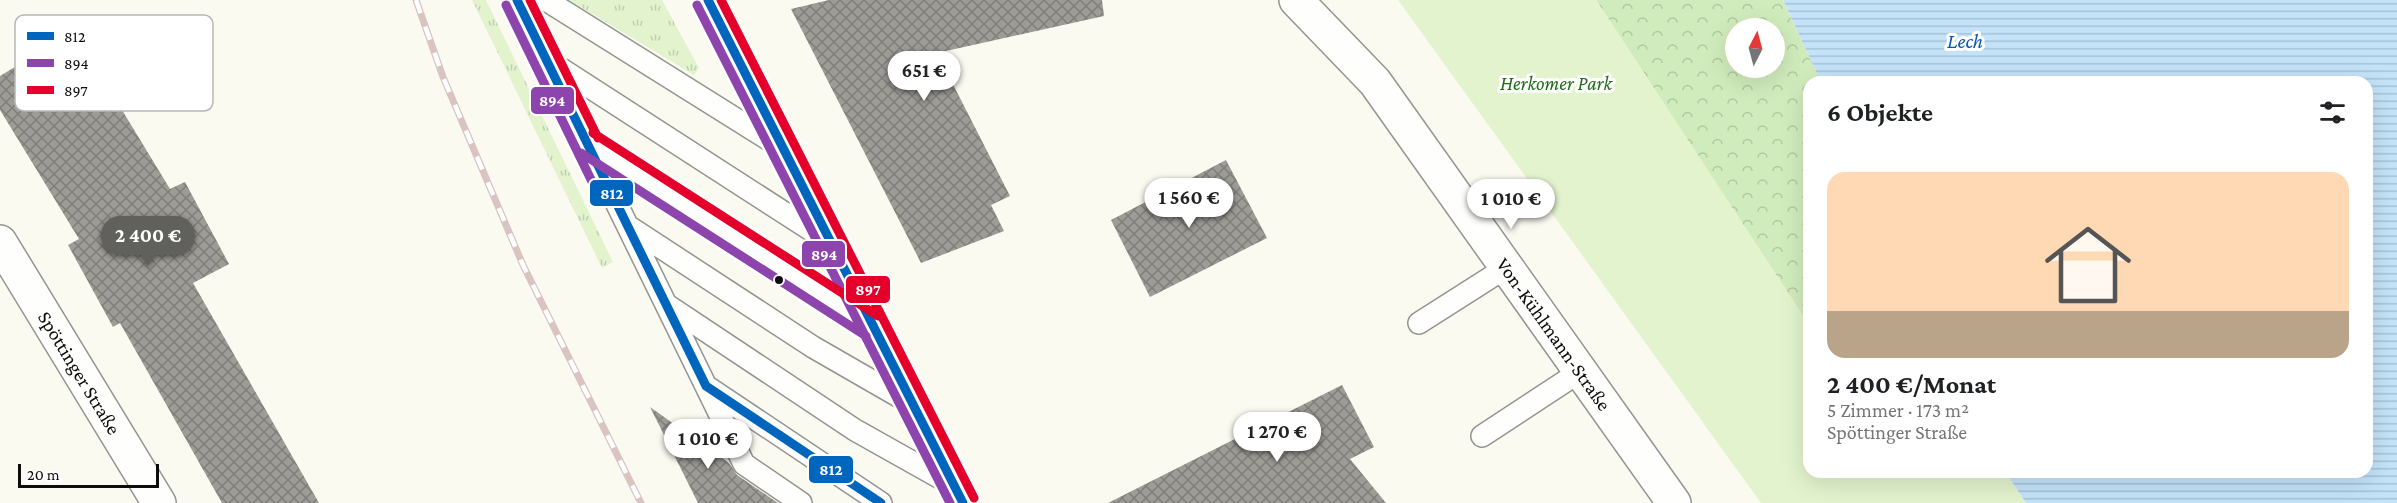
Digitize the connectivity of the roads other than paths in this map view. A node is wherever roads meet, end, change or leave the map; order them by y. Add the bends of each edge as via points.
1 (517, 0) edge
2 (546, 0) edge
3 (708, 0) edge
4 (1296, 0) edge
5 (546, 59) junction
6 (587, 143) junction
7 (780, 147) junction
8 (628, 226) junction
9 (828, 241) junction
10 (0, 242) edge
11 (1507, 267) junction
12 (666, 305) junction
13 (1419, 323) dead end
14 (872, 326) junction
15 (1581, 371) junction
16 (706, 386) junction
17 (912, 404) junction
18 (1482, 436) dead end
19 (958, 494) edge
20 (159, 503) edge
21 (801, 503) edge
22 (881, 503) edge
23 (1674, 503) edge

1 - 5 lane
2 - 7 lane
3 - 7 lane
4 - 11 street, Von-Kühlmann-Straße via 1375,82
5 - 6 lane
5 - 9 lane
6 - 8 lane
6 - 14 lane
7 - 9 lane
8 - 12 lane
8 - 17 lane via 813,347
9 - 14 lane
10 - 20 street, Spöttinger Straße
11 - 13 lane
11 - 15 street, Von-Kühlmann-Straße
12 - 16 lane
12 - 19 lane
14 - 17 lane
15 - 18 lane
15 - 23 street, Von-Kühlmann-Straße
16 - 21 lane via 744,464
16 - 22 lane
17 - 19 lane

